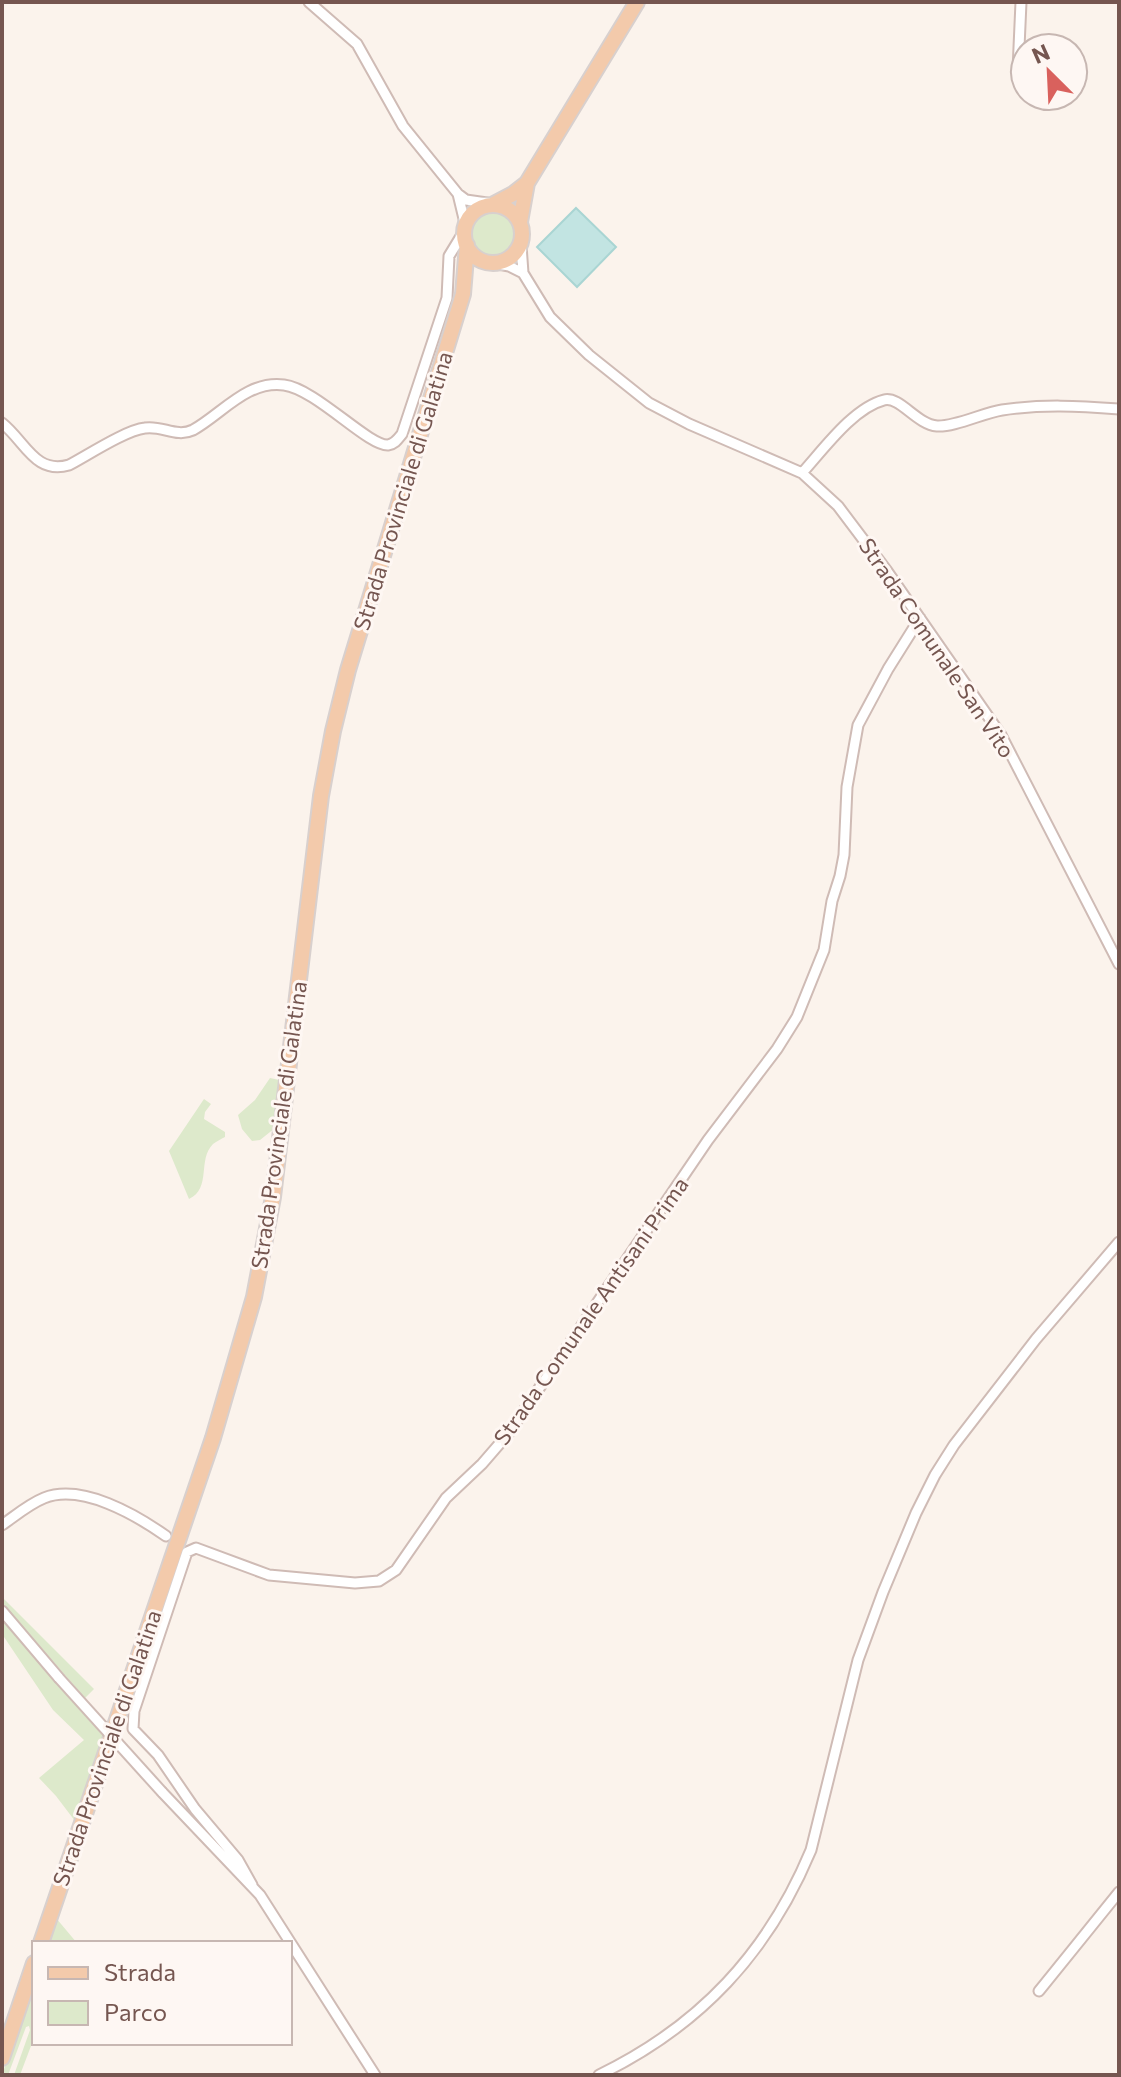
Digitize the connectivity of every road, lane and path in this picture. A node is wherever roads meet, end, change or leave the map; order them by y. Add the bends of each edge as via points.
1 (309, 2) edge
2 (637, 2) edge
3 (1021, 2) edge
4 (1020, 32) edge
5 (527, 183) junction
6 (458, 194) junction
7 (494, 204) junction
8 (520, 222) junction
9 (465, 233) junction
10 (521, 245) junction
11 (493, 263) junction
12 (523, 273) junction
13 (463, 294) junction
14 (1119, 409) edge
15 (2, 423) edge
16 (802, 473) junction
17 (920, 618) junction
18 (1119, 964) edge
19 (1119, 1242) edge
20 (2, 1525) edge
21 (166, 1536) dead end
22 (2, 1611) edge
23 (252, 1885) junction
24 (1119, 1892) edge
25 (42, 1941) edge
26 (288, 1941) edge
27 (292, 1947) edge
28 (32, 1969) edge
29 (1039, 1991) dead end
30 (2, 2058) edge
31 (375, 2075) edge
32 (599, 2075) edge

1 - 6 street via 357,44 403,126
2 - 5 main road
3 - 4 street
5 - 7 main road
5 - 8 main road
6 - 7 street
6 - 9 street
7 - 8 main road
7 - 9 main road via 472,213
8 - 10 main road
9 - 11 main road via 472,254
9 - 13 main road, Strada Provinciale di Galatina
9 - 15 street via 449,256 447,298 395,442 374,440 300,390 275,384 244,394 191,431 144,428 57,469 45,466
10 - 11 main road, Strada Provinciale di Galatina
10 - 12 street
11 - 12 street
11 - 13 main road, Strada Provinciale di Galatina
12 - 16 street, Strada Comunale San Vito via 550,317 649,403
13 - 25 main road, Strada Provinciale di Galatina via 333,731 273,1197 254,1297 213,1438
14 - 16 street via 1055,405 938,426 919,421 886,399 871,404 841,430
16 - 17 street, Strada Comunale San Vito via 838,506
17 - 18 street, Strada Comunale San Vito via 1001,735
17 - 23 street, Strada Comunale Antisani Prima via 858,725 840,876 824,950 797,1017 508,1434 446,1498 396,1570 379,1581 269,1575 196,1548 187,1552 132,1724 244,1867
19 - 32 street via 1036,1339 935,1475 858,1660 811,1850 768,1932 725,1986 677,2030
20 - 21 street via 39,1501 60,1495 129,1511
22 - 23 street, bridge
23 - 26 street
24 - 29 street
27 - 31 street
28 - 30 main road

